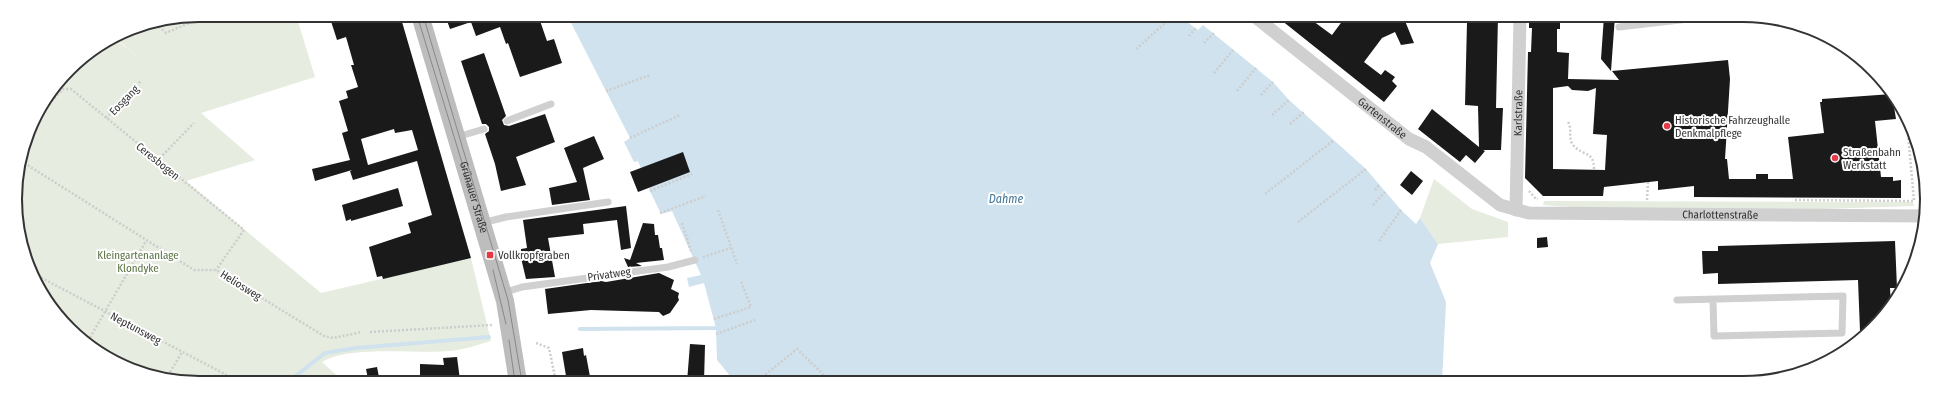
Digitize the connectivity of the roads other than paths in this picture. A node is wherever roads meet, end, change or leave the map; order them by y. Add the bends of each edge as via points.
1 (422, 22) edge
2 (1262, 22) edge
3 (1520, 22) edge
4 (1657, 22) edge
5 (1619, 26) dead end
6 (551, 104) dead end
7 (507, 121) dead end
8 (484, 129) dead end
9 (457, 138) junction
10 (608, 202) dead end
11 (1516, 210) junction
12 (1919, 216) edge
13 (482, 224) junction
14 (695, 260) road end
15 (503, 293) junction
16 (1677, 300) dead end
17 (1713, 300) junction
18 (517, 376) edge

1 - 9 main road, Grünauer Straße
2 - 11 street, Gartenstraße via 1409,139 1426,147 1500,205
3 - 11 street, Karlstraße
4 - 5 lane
6 - 7 lane
8 - 9 lane
9 - 13 main road, Grünauer Straße
10 - 13 lane via 506,217
11 - 12 street, Charlottenstraße via 1529,213
13 - 15 main road, Grünauer Straße
14 - 15 lane, Privatweg via 668,267 522,287
15 - 18 main road, Grünauer Straße
16 - 17 lane
17 - 17 lane via 1843,296 1842,333 1714,336

